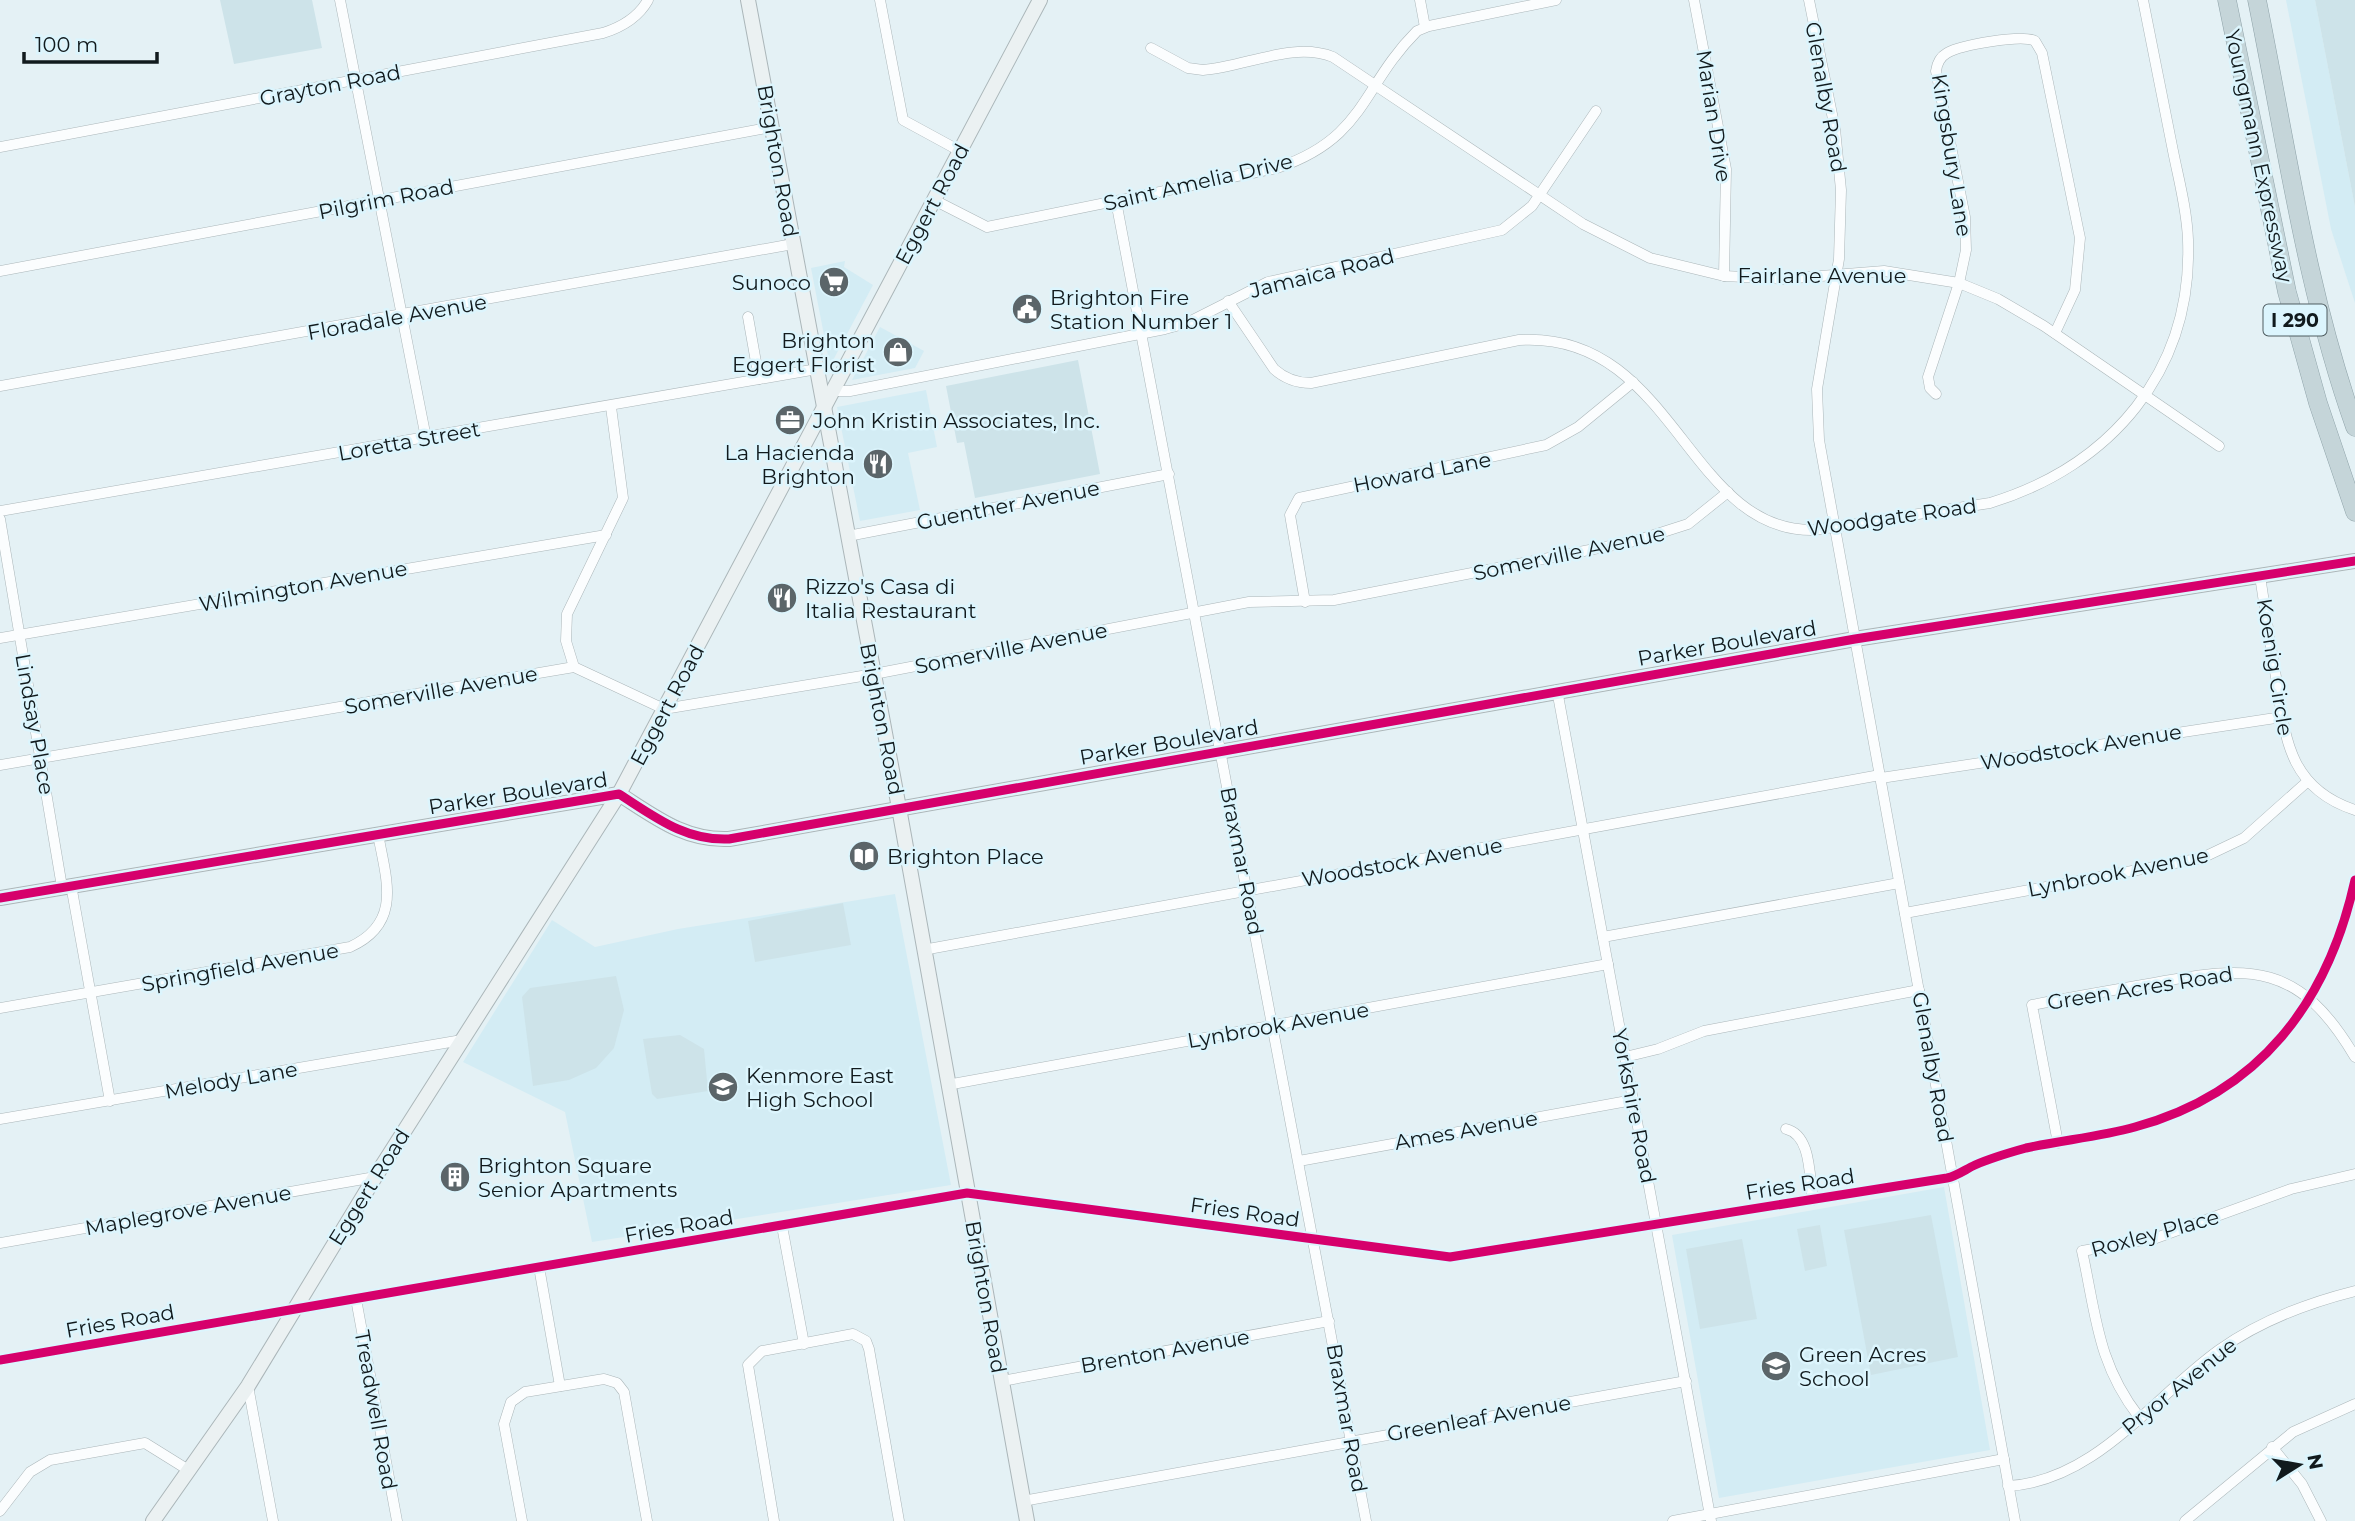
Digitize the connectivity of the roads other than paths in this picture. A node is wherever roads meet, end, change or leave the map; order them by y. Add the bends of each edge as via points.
1 (340, 0) edge
2 (648, 0) edge
3 (748, 0) edge
4 (880, 0) edge
5 (1040, 0) edge
6 (1420, 0) edge
7 (1556, 0) edge
8 (1694, 0) edge
9 (1809, 0) edge
10 (2143, 0) edge
11 (2227, 0) edge
12 (2257, 0) edge
13 (1425, 27) junction
14 (1151, 48) dead end
15 (355, 80) junction
16 (1377, 86) junction
17 (1596, 111) dead end
18 (772, 127) junction
19 (0, 147) edge
20 (960, 151) junction
21 (1540, 195) junction
22 (380, 200) junction
23 (933, 200) junction
24 (1116, 201) junction
25 (793, 244) junction
26 (0, 271) edge
27 (1838, 274) junction
28 (1724, 276) junction
29 (1959, 283) junction
30 (1228, 301) junction
31 (404, 316) junction
32 (748, 317) dead end
33 (2055, 333) junction
34 (1143, 334) junction
35 (817, 369) junction
36 (759, 379) junction
37 (1633, 382) junction
38 (0, 386) edge
39 (832, 391) junction
40 (1936, 394) dead end
41 (2145, 396) junction
42 (611, 407) junction
43 (824, 407) junction
44 (2355, 427) edge
45 (426, 438) junction
46 (2219, 446) dead end
47 (1169, 474) junction
48 (1728, 492) junction
49 (0, 511) edge
50 (2355, 512) edge
51 (0, 519) edge
52 (1835, 527) junction
53 (606, 535) junction
54 (848, 536) junction
55 (2355, 561) edge
56 (2260, 576) junction
57 (1305, 602) junction
58 (1195, 612) junction
59 (20, 635) junction
60 (0, 638) edge
61 (1855, 639) junction
62 (574, 667) junction
63 (874, 674) junction
64 (1557, 690) junction
65 (664, 709) junction
66 (2282, 717) junction
67 (1221, 751) junction
68 (41, 758) junction
69 (0, 765) edge
70 (1881, 777) junction
71 (2308, 781) junction
72 (619, 794) junction
73 (899, 808) junction
74 (2355, 810) edge
75 (1583, 830) junction
76 (378, 834) junction
77 (2355, 880) edge
78 (1899, 883) junction
79 (67, 886) junction
80 (1248, 890) junction
81 (0, 898) edge
82 (1905, 913) junction
83 (1603, 937) junction
84 (923, 950) junction
85 (1608, 964) junction
86 (1919, 990) junction
87 (90, 992) junction
88 (2310, 1000) junction
89 (0, 1008) edge
90 (1274, 1026) junction
91 (462, 1040) junction
92 (1625, 1057) junction
93 (2355, 1057) edge
94 (947, 1085) junction
95 (1633, 1100) junction
96 (110, 1101) junction
97 (0, 1119) edge
98 (1786, 1129) dead end
99 (2058, 1143) junction
100 (1299, 1161) junction
101 (2355, 1174) edge
102 (375, 1177) junction
103 (1952, 1177) junction
104 (967, 1193) junction
105 (1813, 1200) junction
106 (1656, 1224) junction
107 (782, 1226) junction
108 (1314, 1240) junction
109 (0, 1242) edge
110 (539, 1267) junction
111 (2355, 1290) edge
112 (356, 1299) junction
113 (294, 1309) junction
114 (1329, 1321) junction
115 (804, 1344) junction
116 (0, 1360) edge
117 (1002, 1381) junction
118 (1686, 1381) junction
119 (248, 1386) junction
120 (560, 1386) junction
121 (2355, 1405) edge
122 (2139, 1417) junction
123 (1351, 1441) junction
124 (2273, 1447) junction
125 (2004, 1460) junction
126 (190, 1471) junction
127 (2008, 1486) junction
128 (1024, 1501) junction
129 (0, 1511) edge
130 (1711, 1518) edge
131 (153, 1521) edge
132 (273, 1521) edge
133 (397, 1521) edge
134 (522, 1521) edge
135 (647, 1521) edge
136 (774, 1521) edge
137 (899, 1521) edge
138 (1027, 1521) edge
139 (1366, 1521) edge
140 (1674, 1521) edge
141 (2015, 1521) edge
142 (2185, 1521) edge
143 (2321, 1521) edge

1 - 15 street
2 - 15 street, Grayton Road via 626,23 603,33
3 - 18 street, Brighton Road
4 - 20 street via 903,120
5 - 20 street, Eggert Road
6 - 13 street
7 - 13 street
8 - 28 street, Marian Drive via 1726,169
9 - 27 street, Glenalby Road via 1839,160 1842,221
10 - 41 street, Woodgate Road via 2188,239 2187,282 2179,321
11 - 50 highway, Youngmann Expressway / I 290 via 2287,292
12 - 44 highway, Youngmann Expressway / I 290 via 2312,271
13 - 16 street, Saint Amelia Drive via 1410,38
14 - 16 street, Fairlane Avenue via 1188,68 1203,70 1301,51 1322,52
15 - 19 street, Grayton Road
15 - 22 street
16 - 21 street, Fairlane Avenue
16 - 24 street, Saint Amelia Drive via 1342,131 1294,162
17 - 21 street, Jamaica Road
18 - 22 street, Pilgrim Road
18 - 25 street, Brighton Road
20 - 23 street, Eggert Road
21 - 28 street, Fairlane Avenue via 1597,232 1650,258
21 - 30 street, Jamaica Road via 1522,216 1489,235 1268,282
22 - 26 street, Pilgrim Road
22 - 31 street
23 - 24 street, Saint Amelia Drive via 987,227
23 - 39 street, Eggert Road
24 - 34 street, Braxmar Road
25 - 31 street, Floradale Avenue
25 - 35 street, Brighton Road
27 - 28 street, Fairlane Avenue
27 - 29 street, Fairlane Avenue via 1884,271
27 - 52 street, Glenalby Road via 1816,389 1819,440
29 - 33 street, Fairlane Avenue via 1998,299
29 - 33 street, Kingsbury Lane via 1966,234 1937,64 1951,51 2029,38 2042,52 2080,238 2075,290
29 - 40 street, Kingsbury Lane via 1928,377
30 - 34 street, Jamaica Road via 1187,323
30 - 37 street, Woodgate Road via 1274,369 1300,383 1535,339 1583,349
31 - 38 street, Floradale Avenue
31 - 45 street
32 - 36 street
33 - 41 street, Fairlane Avenue
34 - 39 street, Jamaica Road
34 - 47 street, Braxmar Road
35 - 36 street, Loretta Street
35 - 43 street, Brighton Road
36 - 42 street, Loretta Street
37 - 48 street, Woodgate Road
37 - 57 street, Howard Lane via 1578,428 1546,445 1299,498 1290,515
39 - 43 street, Eggert Road
41 - 46 street, Fairlane Avenue
41 - 52 street, Woodgate Road via 2092,454 2029,490 1990,503
42 - 45 street, Loretta Street
42 - 53 street via 623,486 620,507
43 - 54 street, Brighton Road
43 - 65 street, Eggert Road
45 - 49 street, Loretta Street
47 - 54 street, Guenther Avenue
47 - 58 street, Braxmar Road
48 - 52 street, Woodgate Road via 1771,525 1801,530
48 - 57 street, Somerville Avenue via 1688,524 1648,538 1373,594
51 - 59 street, Lindsay Place
52 - 61 street, Glenalby Road
53 - 59 street, Wilmington Avenue
53 - 62 street via 568,614 566,641
54 - 63 street, Brighton Road
55 - 56 street, Parker Boulevard
56 - 61 street, Parker Boulevard
56 - 66 street, Koenig Circle
57 - 58 street, Somerville Avenue via 1249,602
58 - 63 street, Somerville Avenue
58 - 67 street, Braxmar Road
59 - 60 street, Wilmington Avenue
59 - 68 street, Lindsay Place
61 - 64 street, Parker Boulevard
61 - 70 street, Glenalby Road
62 - 65 street
62 - 68 street, Somerville Avenue
63 - 65 street, Somerville Avenue
63 - 73 street, Brighton Road
64 - 67 street, Parker Boulevard
64 - 75 street, Yorkshire Road
65 - 72 street, Eggert Road
66 - 70 street, Woodstock Avenue
66 - 71 street, Koenig Circle via 2288,750
67 - 73 street, Parker Boulevard
67 - 80 street, Braxmar Road
68 - 69 street, Somerville Avenue
68 - 79 street, Lindsay Place
70 - 75 street, Woodstock Avenue
70 - 78 street, Glenalby Road
71 - 74 street, Koenig Circle via 2328,798
71 - 82 street, Lynbrook Avenue via 2244,838 2202,858
72 - 73 street, Parker Boulevard via 683,833 713,840
72 - 76 street, Parker Boulevard
72 - 91 street, Eggert Road
73 - 84 street, Brighton Road
75 - 80 street, Woodstock Avenue
75 - 83 street, Yorkshire Road
76 - 79 street, Parker Boulevard
76 - 87 street, Springfield Avenue via 388,900 382,920 361,943
77 - 88 street, Fries Road via 2333,958
78 - 82 street, Glenalby Road
78 - 83 street
79 - 81 street, Parker Boulevard
79 - 87 street, Lindsay Place
80 - 84 street, Woodstock Avenue
80 - 90 street, Braxmar Road
82 - 86 street, Glenalby Road
83 - 85 street, Yorkshire Road
84 - 94 street, Brighton Road
85 - 90 street, Lynbrook Avenue
85 - 92 street, Yorkshire Road
86 - 92 street via 1704,1031
86 - 103 street, Glenalby Road
87 - 89 street, Springfield Avenue
87 - 96 street, Lindsay Place
88 - 93 street, Green Acres Road via 2335,1026
88 - 99 street, Fries Road via 2264,1055 2197,1103 2135,1127
88 - 99 street, Green Acres Road via 2269,977 2218,971 2032,1005
90 - 94 street, Lynbrook Avenue
90 - 100 street, Braxmar Road
91 - 96 street, Melody Lane
91 - 102 street, Eggert Road
92 - 95 street, Yorkshire Road
94 - 104 street, Brighton Road
95 - 100 street, Ames Avenue
95 - 106 street, Yorkshire Road
96 - 97 street, Melody Lane
98 - 105 street via 1803,1142
99 - 103 street, Fries Road via 2002,1155
100 - 108 street, Braxmar Road
101 - 122 street, Roxley Place via 2291,1189 2156,1238 2082,1251 2100,1346 2117,1386
102 - 109 street, Maplegrove Avenue
102 - 113 street, Eggert Road
103 - 105 street, Fries Road
103 - 125 street, Glenalby Road
104 - 107 street, Fries Road
104 - 108 street, Fries Road
104 - 117 street, Brighton Road
105 - 106 street, Fries Road
106 - 108 street, Fries Road via 1450,1257
106 - 118 street, Yorkshire Road
107 - 110 street, Fries Road
107 - 115 street
108 - 114 street, Braxmar Road
110 - 112 street, Fries Road
110 - 120 street
111 - 122 street, Pryor Avenue via 2309,1304 2241,1336 2200,1364
112 - 113 street, Fries Road
112 - 133 street, Treadwell Road
113 - 116 street, Fries Road
113 - 119 street, Eggert Road
114 - 117 street, Brenton Avenue
114 - 123 street, Braxmar Road
115 - 136 street via 762,1351 748,1365
115 - 137 street via 853,1334 866,1341
117 - 128 street, Brighton Road
118 - 123 street, Greenleaf Avenue
118 - 130 street, Yorkshire Road
119 - 126 street, Eggert Road
119 - 132 street
120 - 134 street via 525,1392 511,1402 505,1416
120 - 135 street via 604,1379 622,1388
121 - 124 street via 2316,1420
122 - 127 street, Pryor Avenue via 2067,1471 2040,1482
123 - 128 street, Greenleaf Avenue
123 - 139 street, Braxmar Road
124 - 142 street
124 - 143 street via 2302,1485
125 - 127 street, Glenalby Road
125 - 130 street
126 - 129 street via 145,1443 62,1457 30,1472
126 - 131 street, Eggert Road
127 - 141 street, Glenalby Road
128 - 138 street, Brighton Road
130 - 140 street

